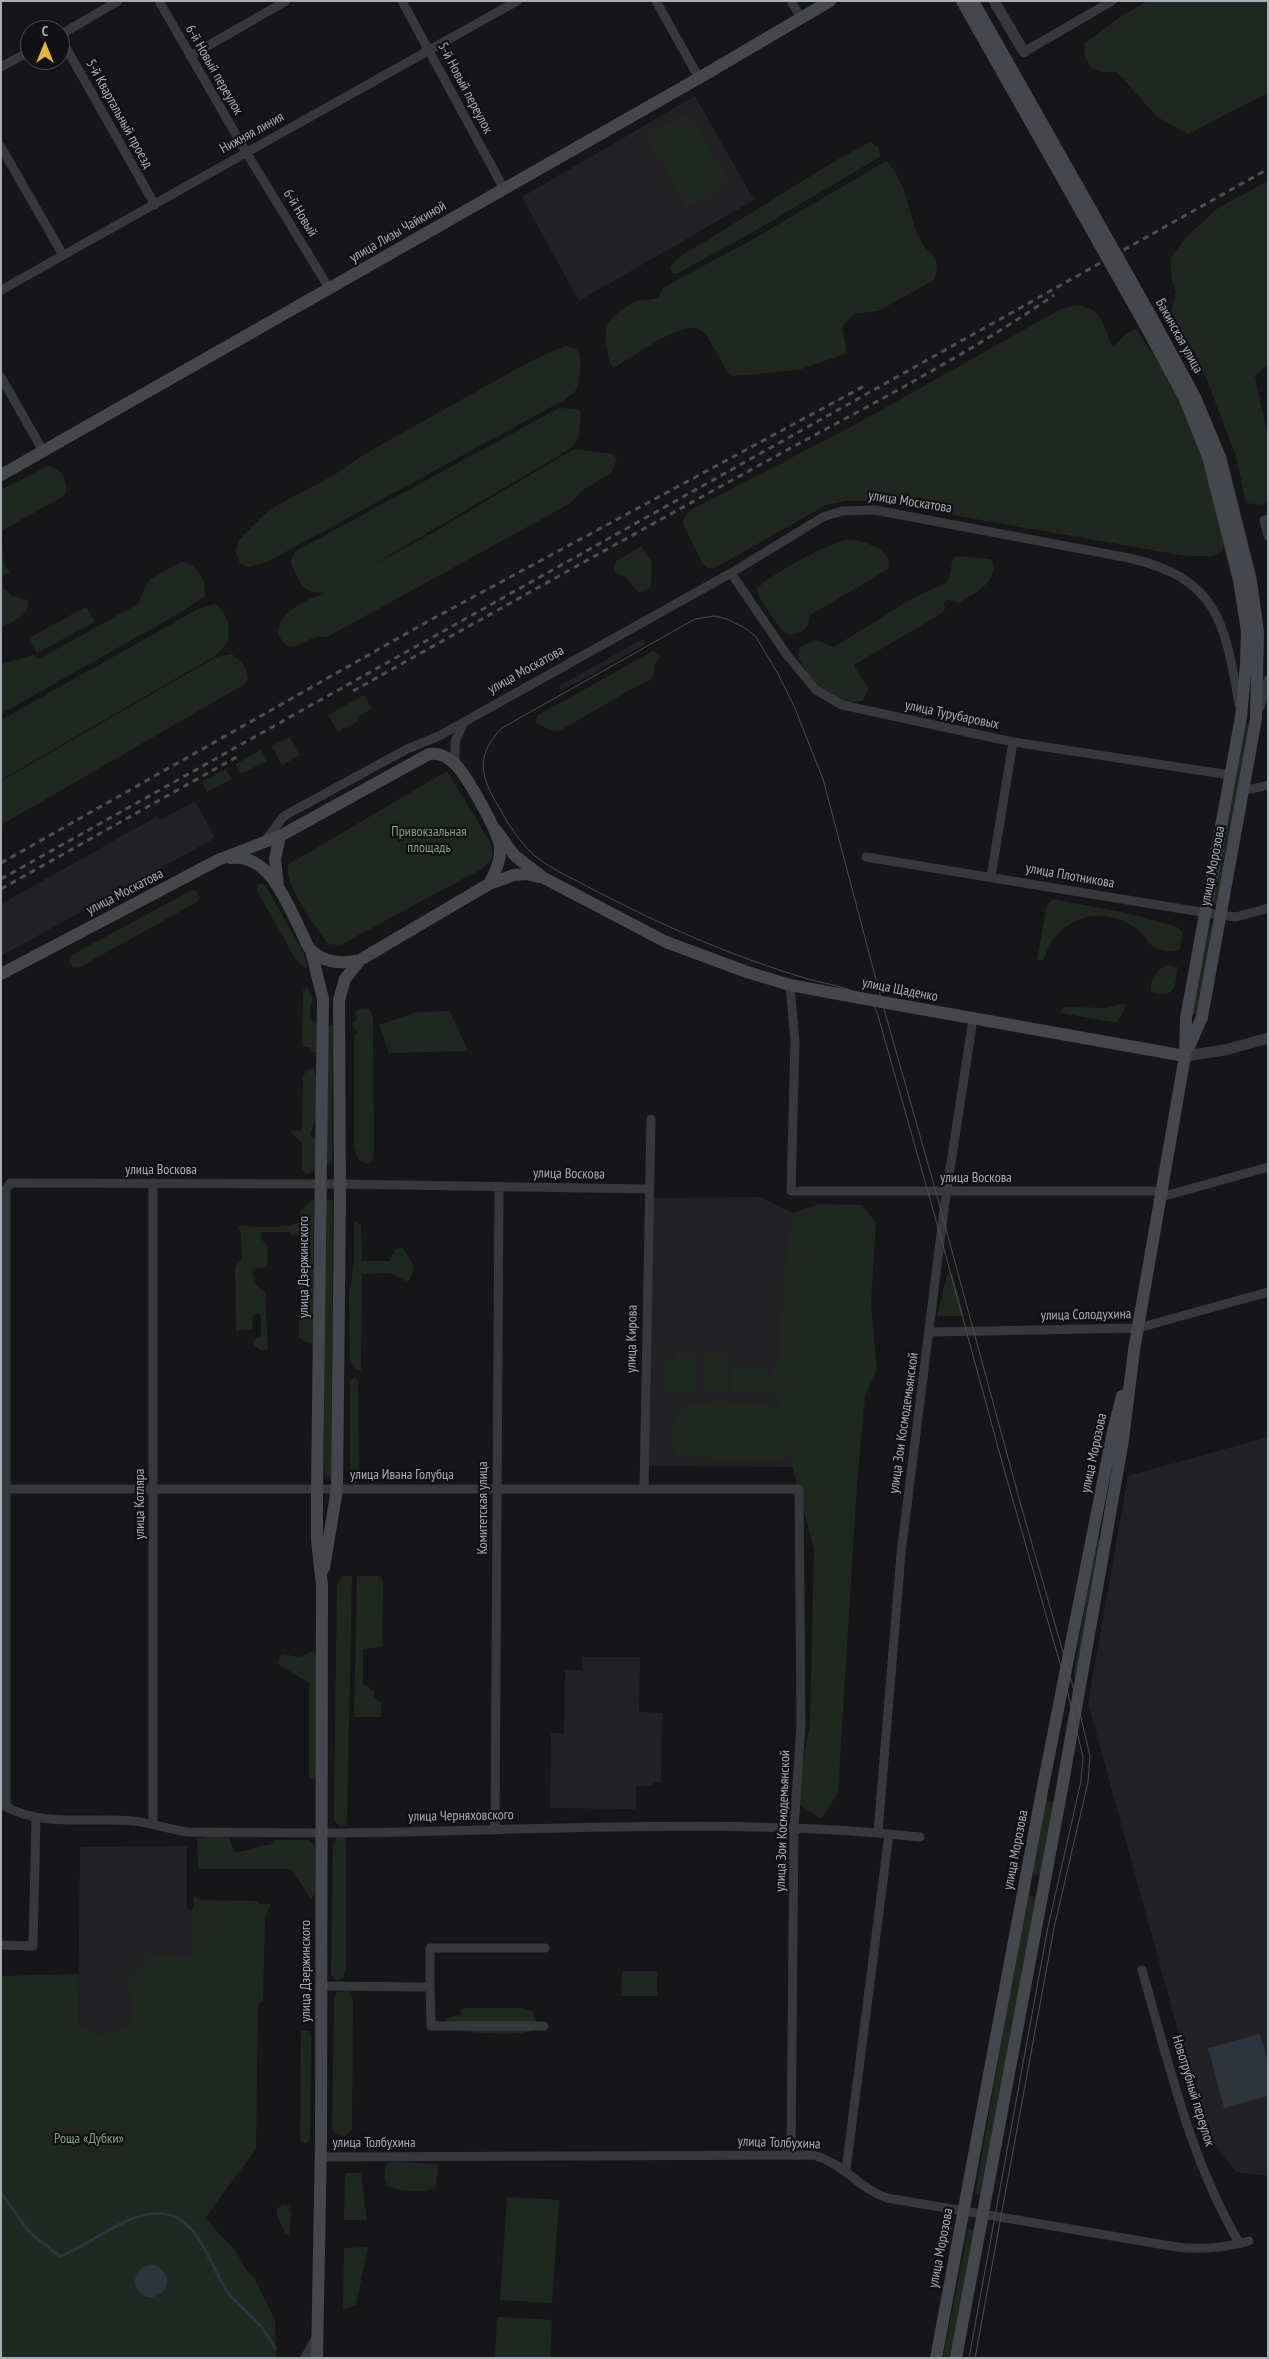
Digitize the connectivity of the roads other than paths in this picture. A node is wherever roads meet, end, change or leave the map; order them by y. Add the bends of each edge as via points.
1 (118, 1) edge
2 (159, 1) edge
3 (286, 1) edge
4 (402, 1) edge
5 (517, 1) edge
6 (656, 1) edge
7 (791, 1) edge
8 (830, 1) edge
9 (834, 1) edge
10 (962, 1) edge
11 (973, 1) edge
12 (994, 1) edge
13 (1112, 1) edge
14 (804, 16) junction
15 (70, 30) edge
16 (429, 50) junction
17 (1024, 52) joint
18 (70, 54) edge
19 (190, 56) junction
20 (20, 58) edge
21 (1, 68) edge
22 (699, 78) junction
23 (1, 147) edge
24 (246, 152) junction
25 (504, 189) junction
26 (155, 205) junction
27 (1086, 211) junction
28 (63, 255) junction
29 (329, 288) junction
30 (1, 290) edge
31 (1148, 320) junction
32 (1, 377) edge
33 (43, 451) junction
34 (1, 474) edge
35 (1266, 520) edge
36 (1268, 536) edge
37 (731, 573) junction
38 (1268, 680) edge
39 (1241, 717) junction
40 (1256, 719) junction
41 (464, 721) junction
42 (439, 736) junction
43 (1013, 742) junction
44 (429, 754) junction
45 (455, 764) junction
46 (1230, 776) junction
47 (1268, 784) edge
48 (1243, 789) junction
49 (284, 816) junction
50 (496, 830) junction
51 (280, 836) junction
52 (264, 842) junction
53 (866, 857) dead end
54 (218, 860) junction
55 (991, 877) junction
56 (544, 878) junction
57 (489, 884) junction
58 (278, 887) junction
59 (1268, 908) edge
60 (1204, 913) junction
61 (1220, 915) junction
62 (311, 950) junction
63 (360, 960) junction
64 (1, 974) edge
65 (790, 985) junction
66 (973, 1018) junction
67 (1268, 1038) edge
68 (1185, 1056) junction
69 (650, 1119) dead end
70 (1268, 1168) edge
71 (154, 1183) junction
72 (320, 1184) junction
73 (340, 1184) junction
74 (499, 1187) junction
75 (648, 1189) junction
76 (946, 1192) junction
77 (1161, 1194) junction
78 (1268, 1292) edge
79 (1138, 1328) junction
80 (930, 1332) junction
81 (1134, 1350) junction
82 (5, 1489) junction
83 (154, 1489) junction
84 (317, 1489) junction
85 (337, 1489) junction
86 (497, 1489) junction
87 (644, 1489) junction
88 (799, 1489) joint
89 (322, 1585) junction
90 (1042, 1791) junction
91 (1061, 1794) junction
92 (36, 1818) junction
93 (154, 1824) junction
94 (794, 1827) junction
95 (495, 1829) junction
96 (878, 1832) junction
97 (321, 1833) junction
98 (889, 1834) junction
99 (920, 1837) dead end
100 (1024, 1885) junction
101 (1044, 1887) junction
102 (1, 1945) edge
103 (545, 1948) dead end
104 (1142, 1970) dead end
105 (321, 1986) junction
106 (430, 1987) junction
107 (544, 2026) dead end
108 (791, 2155) junction
109 (320, 2157) junction
110 (846, 2170) junction
111 (963, 2212) junction
112 (982, 2216) junction
113 (1244, 2242) joint
114 (317, 2338) junction
115 (306, 2358) edge
116 (317, 2358) edge
117 (936, 2358) edge
118 (956, 2358) edge

1 - 15 street
2 - 19 street, 6-й Новый переулок
3 - 19 street
4 - 16 street, 5-й Новый переулок
5 - 16 street, Нижняя линия
6 - 22 street
7 - 14 street
8 - 14 main road, улица Лизы Чайкиной
9 - 14 main road, улица Лизы Чайкиной
10 - 27 main road, Бакинская улица
11 - 27 main road, Бакинская улица
12 - 17 street
13 - 17 street
14 - 22 main road, улица Лизы Чайкиной
16 - 24 street, Нижняя линия
16 - 25 street, 5-й Новый переулок
18 - 26 street, 5-й Квартальный проезд
19 - 24 street, 6-й Новый переулок
20 - 21 street
22 - 25 main road, улица Лизы Чайкиной
23 - 28 street
24 - 26 street, Нижняя линия
24 - 29 street, 6-й Новый
25 - 29 main road, улица Лизы Чайкиной
26 - 28 street, Нижняя линия
27 - 31 main road, Бакинская улица, bridge
28 - 30 street, Нижняя линия
29 - 33 main road, улица Лизы Чайкиной
31 - 39 main road, Бакинская улица via 1199,430 1216,484 1247,631
31 - 40 main road, Бакинская улица via 1195,397 1226,475 1255,600 1259,648
32 - 33 street
33 - 34 main road, улица Лизы Чайкиной
35 - 36 street
37 - 39 street, улица Москатова via 823,517 858,509 1154,564 1188,581 1215,615 1229,649
37 - 41 street, улица Москатова
37 - 43 street, улица Турубаровых via 787,655 816,690 830,699 858,710
38 - 40 street, улица Морозова
39 - 46 main road, улица Морозова
40 - 48 main road, улица Морозова
41 - 42 street, улица Москатова
41 - 45 street via 455,742
42 - 44 street, улица Москатова
42 - 49 street, улица Москатова via 408,749
43 - 46 street, улица Турубаровых
43 - 55 street
44 - 45 main road via 439,754
44 - 51 main road, улица Москатова
45 - 50 main road
46 - 60 main road, улица Морозова
47 - 48 street
48 - 61 main road, улица Морозова
49 - 51 street
49 - 52 street, улица Москатова
50 - 56 main road, улица Щаденко via 515,856
50 - 57 main road via 500,854
51 - 52 main road, улица Москатова
51 - 58 main road via 275,859
52 - 54 main road, улица Москатова
53 - 55 street, улица Плотникова
54 - 58 main road via 240,857 253,861
54 - 64 main road, улица Москатова
55 - 60 street, улица Плотникова
56 - 57 main road, улица Щаденко via 514,875
56 - 65 main road, улица Щаденко via 676,946
57 - 63 main road
58 - 62 main road
59 - 61 street, улица Плотникова via 1236,917
60 - 61 street, улица Плотникова
60 - 68 main road, улица Морозова via 1186,1018
61 - 68 main road, улица Морозова via 1202,1017
62 - 63 main road via 326,960
62 - 72 main road, улица Дзержинского via 322,999
63 - 73 main road, улица Дзержинского via 345,980 339,1000
65 - 66 main road, улица Щаденко
65 - 76 street, улица Воскова via 795,1042 791,1191
66 - 68 main road, улица Щаденко
66 - 76 street, улица Зои Космодемьянской
67 - 68 street, улица Щаденко via 1225,1050
68 - 77 main road, улица Морозова
69 - 75 street, улица Кирова
70 - 77 street, улица Воскова
71 - 72 street, улица Воскова
71 - 82 street, улица Воскова via 10,1183 6,1189
71 - 83 street, улица Котляра
72 - 73 street, улица Воскова
72 - 84 main road, улица Дзержинского
73 - 74 street, улица Воскова
73 - 85 main road, улица Дзержинского
74 - 75 street, улица Воскова
74 - 86 street, Комитетская улица
75 - 87 street, улица Кирова
76 - 77 street, улица Воскова
76 - 80 street, улица Зои Космодемьянской
77 - 79 main road, улица Морозова
78 - 79 street, улица Солодухина
79 - 80 street, улица Солодухина
79 - 81 main road, улица Морозова
80 - 96 street, улица Зои Космодемьянской via 901,1554
81 - 90 main road, улица Морозова via 1113,1431
81 - 91 main road, улица Морозова via 1123,1440
82 - 83 street, улица Ивана Голубца
82 - 92 street, улица Черняховского via 6,1807
83 - 84 street, улица Ивана Голубца
83 - 93 street, улица Котляра
84 - 85 street, улица Ивана Голубца
84 - 89 main road, улица Дзержинского
85 - 86 street, улица Ивана Голубца
85 - 89 main road, улица Дзержинского
86 - 87 street, улица Ивана Голубца
86 - 95 street, Комитетская улица
87 - 88 street, улица Ивана Голубца
88 - 94 street, улица Зои Космодемьянской via 801,1725
89 - 97 main road, улица Дзержинского
90 - 91 main road
90 - 100 main road, улица Морозова
91 - 101 main road, улица Морозова
92 - 93 street, улица Черняховского
92 - 102 street via 33,1946
93 - 97 street, улица Черняховского via 188,1832
94 - 95 street, улица Черняховского
94 - 96 street, улица Черняховского
94 - 108 street, улица Зои Космодемьянской
95 - 97 street, улица Черняховского
96 - 98 street, улица Черняховского
97 - 105 main road, улица Дзержинского
98 - 99 street, улица Черняховского
98 - 110 street
100 - 101 main road
100 - 111 main road, улица Морозова
101 - 112 main road, улица Морозова
103 - 106 street via 430,1948
104 - 113 street, Новотрубный переулок via 1190,2134 1223,2216
105 - 106 street
105 - 109 main road, улица Дзержинского
106 - 107 street via 431,2026
108 - 109 street, улица Толбухина
108 - 110 street, улица Толбухина via 813,2155
109 - 114 main road, улица Дзержинского
110 - 111 street, улица Толбухина via 863,2186 881,2196
111 - 112 street, улица Толбухина
111 - 117 main road, улица Морозова
112 - 113 street, улица Толбухина via 1185,2248 1209,2249
112 - 118 main road, улица Морозова
114 - 115 street
114 - 116 main road, улица Дзержинского

